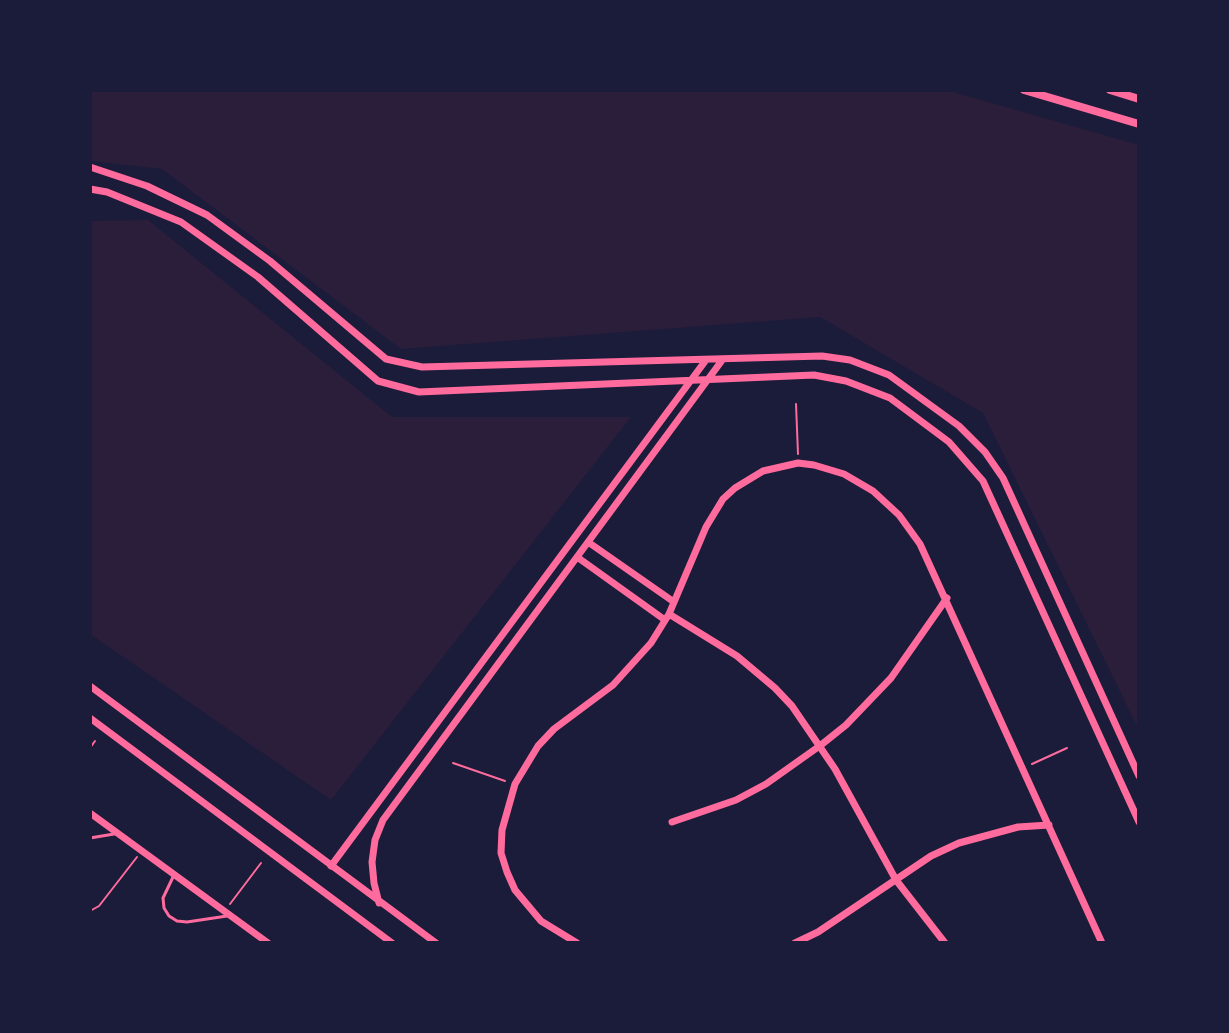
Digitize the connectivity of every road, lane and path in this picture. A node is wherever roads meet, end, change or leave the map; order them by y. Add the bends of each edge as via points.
1 (1024, 90) edge
2 (1110, 90) edge
3 (1139, 99) edge
4 (1139, 124) edge
5 (90, 167) edge
6 (90, 189) edge
7 (723, 359) junction
8 (706, 360) junction
9 (708, 379) junction
10 (689, 380) junction
11 (796, 404) dead end
12 (798, 463) junction
13 (588, 542) junction
14 (577, 557) junction
15 (947, 598) junction
16 (674, 602) junction
17 (667, 617) junction
18 (90, 686) edge
19 (90, 718) edge
20 (95, 741) dead end
21 (821, 745) junction
22 (90, 748) edge
23 (1067, 748) dead end
24 (453, 763) dead end
25 (1023, 768) junction
26 (1139, 776) edge
27 (515, 784) junction
28 (90, 813) edge
29 (672, 822) dead end
30 (1139, 822) edge
31 (1049, 825) junction
32 (118, 833) junction
33 (90, 838) edge
34 (143, 850) junction
35 (261, 863) dead end
36 (331, 866) junction
37 (174, 874) junction
38 (896, 880) junction
39 (379, 903) junction
40 (90, 911) edge
41 (228, 914) junction
42 (268, 943) edge
43 (392, 943) edge
44 (436, 943) edge
45 (577, 943) edge
46 (795, 943) edge
47 (945, 943) edge
48 (1102, 943) edge

1 - 4 street
2 - 3 street
5 - 8 street via 147,186 207,215 386,359 422,367
6 - 10 street via 181,222 258,277 378,381 419,392
7 - 8 street
7 - 9 street
7 - 26 street via 822,356 863,363 902,382 972,439 1011,492
8 - 10 street
9 - 10 street
9 - 13 street
9 - 30 street via 814,375 846,381 890,398 961,453 991,496
10 - 36 street
11 - 12 path
12 - 15 street via 844,474 887,502 920,544
12 - 16 street via 763,471 723,499
13 - 14 street
13 - 16 street
14 - 17 street
14 - 39 street via 383,820 372,862
15 - 21 street via 891,678
15 - 25 street
16 - 17 street
17 - 21 street via 757,671
17 - 27 street via 623,675 546,738
18 - 36 street
19 - 43 street
20 - 22 path
21 - 29 street via 756,789
21 - 38 street
23 - 25 path
24 - 27 path
25 - 31 street
27 - 45 street via 502,830 507,872 541,921
28 - 32 street
31 - 38 street via 1018,827 959,843
31 - 48 street
32 - 33 lane
32 - 34 street
34 - 37 street
34 - 40 path
35 - 41 path
36 - 39 street
37 - 41 street
37 - 41 lane via 163,898 169,916 187,922
38 - 46 street
38 - 47 street
39 - 44 street
41 - 42 street

